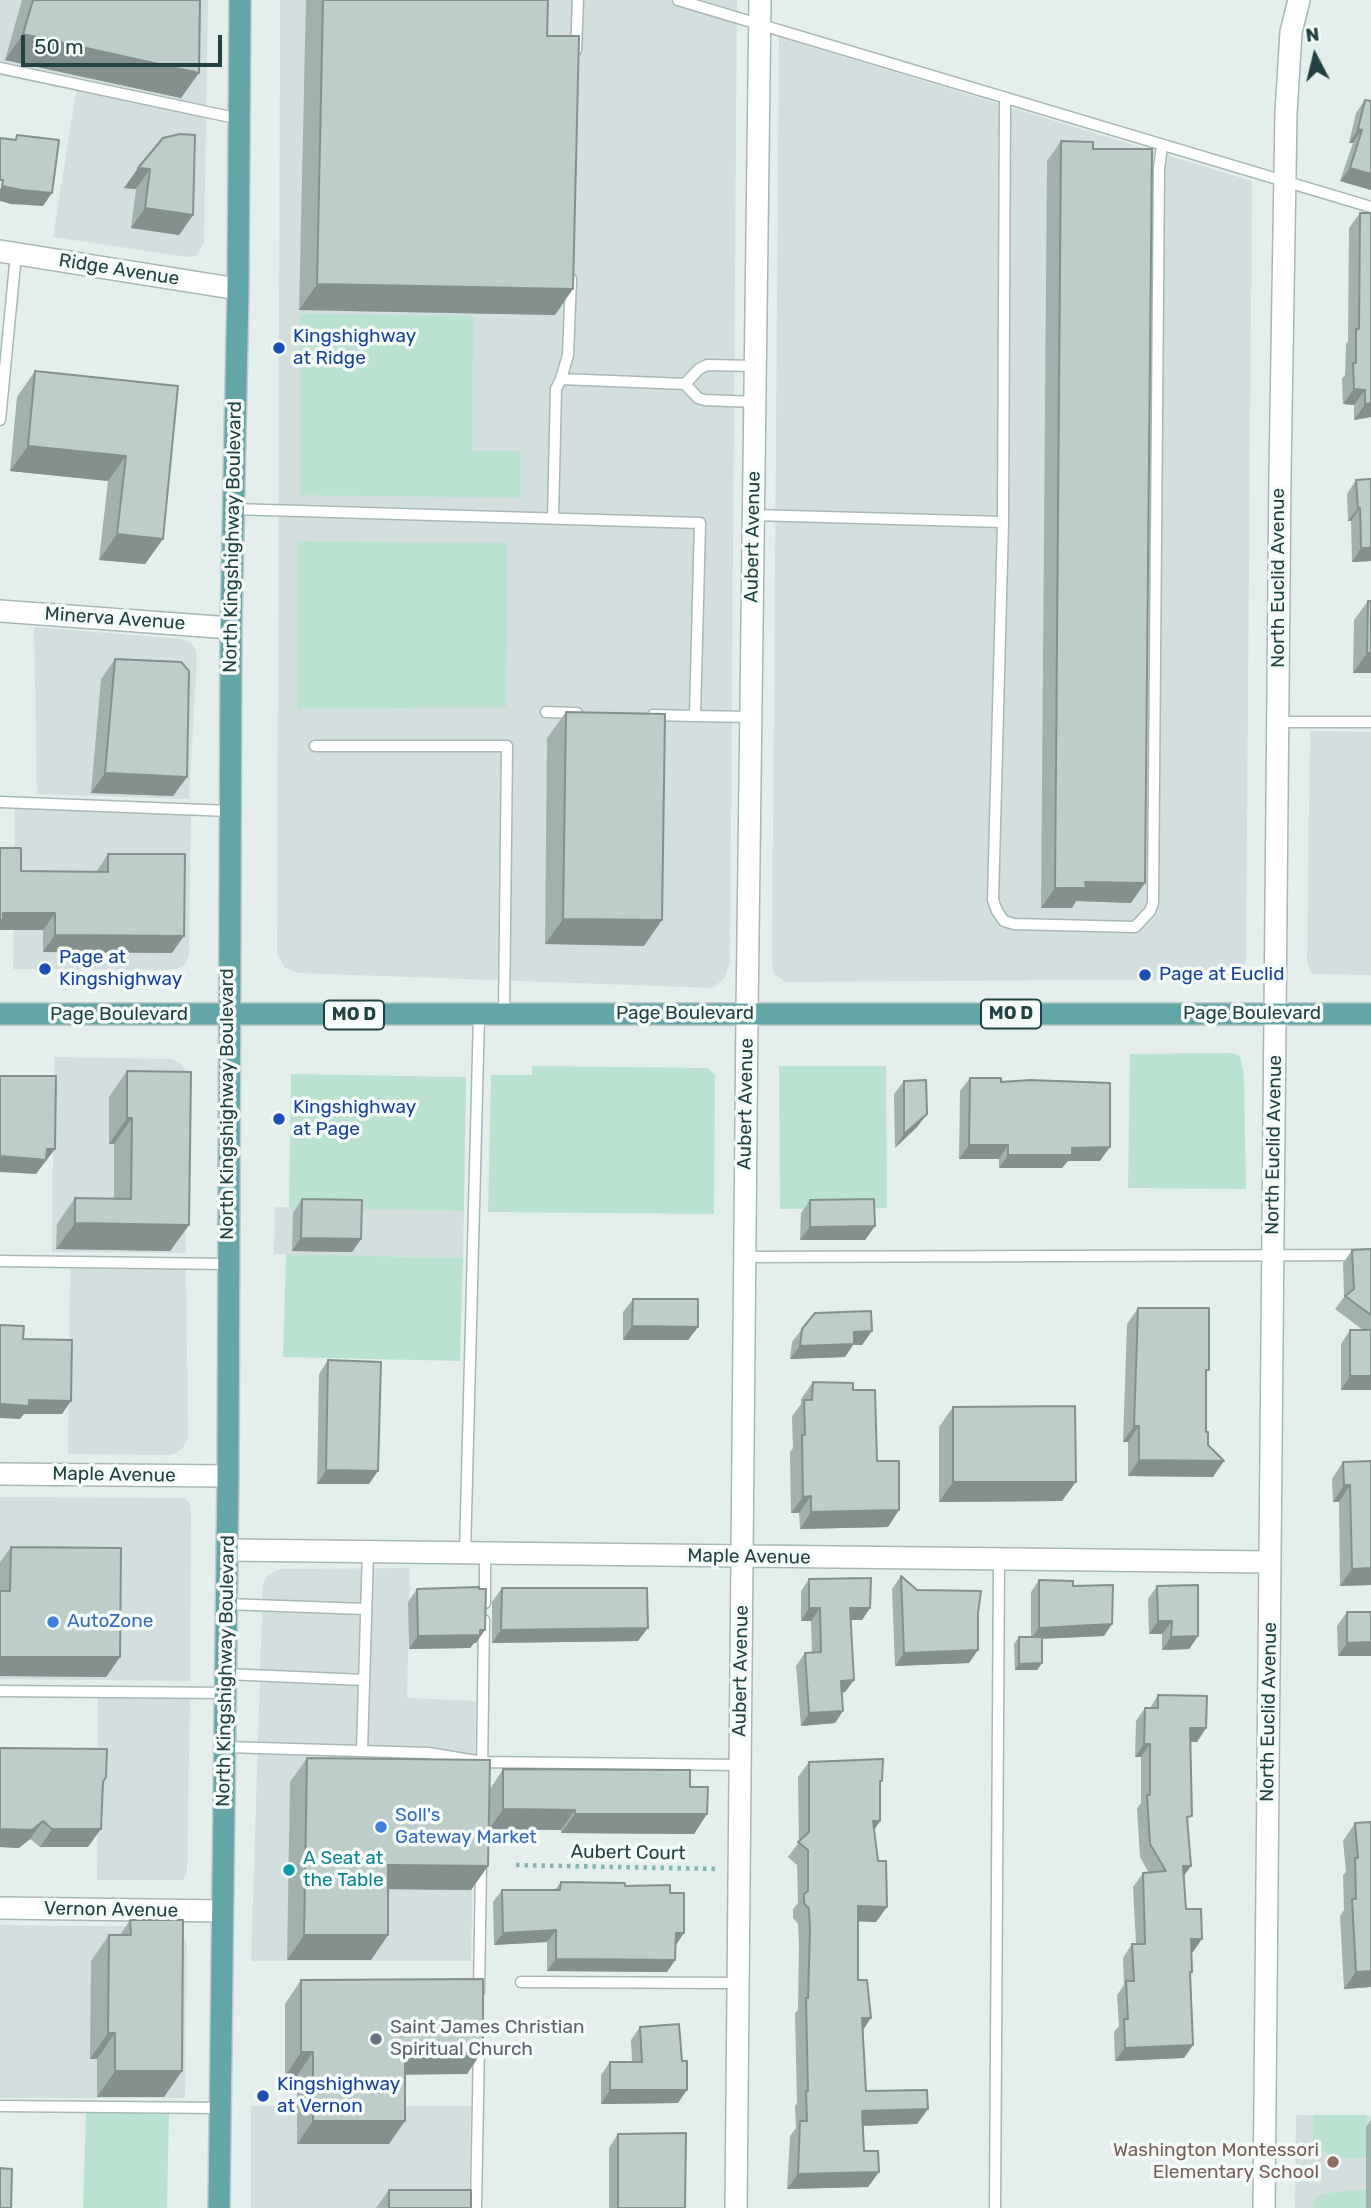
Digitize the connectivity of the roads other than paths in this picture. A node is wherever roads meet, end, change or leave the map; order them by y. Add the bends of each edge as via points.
1 (240, 0) edge
2 (578, 0) edge
3 (678, 0) edge
4 (760, 0) edge
5 (1299, 0) edge
6 (760, 24) junction
7 (576, 59) edge
8 (0, 68) edge
9 (1005, 98) junction
10 (240, 119) junction
11 (1161, 145) junction
12 (1285, 182) junction
13 (1371, 207) edge
14 (8, 253) edge
15 (571, 265) edge
16 (238, 289) junction
17 (755, 366) junction
18 (561, 379) junction
19 (685, 384) junction
20 (755, 402) junction
21 (0, 420) edge
22 (233, 509) junction
23 (753, 515) junction
24 (553, 518) junction
25 (1003, 522) junction
26 (0, 611) edge
27 (231, 628) junction
28 (546, 712) dead end
29 (594, 714) edge
30 (644, 715) edge
31 (695, 716) junction
32 (751, 718) junction
33 (1278, 722) junction
34 (1371, 722) edge
35 (315, 746) dead end
36 (0, 802) edge
37 (230, 811) junction
38 (0, 1014) edge
39 (479, 1014) junction
40 (504, 1014) junction
41 (747, 1014) junction
42 (1276, 1014) junction
43 (1371, 1014) edge
44 (229, 1015) junction
45 (1371, 1255) edge
46 (1273, 1256) junction
47 (744, 1257) junction
48 (0, 1261) edge
49 (227, 1264) junction
50 (0, 1474) edge
51 (228, 1476) junction
52 (227, 1550) junction
53 (368, 1552) junction
54 (475, 1554) junction
55 (743, 1558) junction
56 (999, 1560) junction
57 (1270, 1562) junction
58 (226, 1604) junction
59 (365, 1609) junction
60 (364, 1680) junction
61 (226, 1683) junction
62 (0, 1691) edge
63 (225, 1747) junction
64 (362, 1750) junction
65 (482, 1762) junction
66 (740, 1765) junction
67 (482, 1790) edge
68 (481, 1859) edge
69 (0, 1908) edge
70 (222, 1911) junction
71 (521, 1982) dead end
72 (738, 1983) junction
73 (479, 1999) edge
74 (479, 2027) edge
75 (0, 2106) edge
76 (220, 2108) junction
77 (219, 2208) edge
78 (477, 2208) edge
79 (736, 2208) edge
80 (995, 2208) edge
81 (1264, 2208) edge

1 - 10 main road, North Kingshighway Boulevard
2 - 7 lane
3 - 6 lane
4 - 6 street, Aubert Avenue
5 - 12 street, North Euclid Avenue via 1287,73
6 - 9 lane
6 - 17 street, Aubert Avenue
8 - 10 lane
9 - 11 lane
9 - 25 lane
10 - 16 main road, North Kingshighway Boulevard
11 - 12 lane
11 - 25 lane via 1153,903 1135,927 1014,924 1004,921 993,900
12 - 13 lane
12 - 33 street, North Euclid Avenue
14 - 16 street, Ridge Avenue
14 - 21 lane
15 - 18 lane via 568,355
16 - 22 main road, North Kingshighway Boulevard
17 - 19 lane via 707,365
17 - 20 street, Aubert Avenue
18 - 19 lane
18 - 24 lane via 556,389
19 - 20 lane via 705,400
20 - 23 street, Aubert Avenue
22 - 24 lane
22 - 27 main road, North Kingshighway Boulevard
23 - 25 lane
23 - 32 street, Aubert Avenue
24 - 31 lane via 700,523
26 - 27 street, Minerva Avenue
27 - 37 main road, North Kingshighway Boulevard
28 - 29 lane
30 - 31 lane
31 - 32 lane
32 - 41 street, Aubert Avenue
33 - 34 lane
33 - 42 street, North Euclid Avenue
35 - 40 lane via 507,746
36 - 37 lane
37 - 44 main road, North Kingshighway Boulevard
38 - 44 main road, Page Boulevard / MO D
39 - 40 main road, Page Boulevard / MO D
39 - 44 main road, Page Boulevard / MO D
39 - 54 lane
40 - 41 main road, Page Boulevard / MO D
41 - 42 main road, Page Boulevard / MO D
41 - 47 street, Aubert Avenue
42 - 43 main road, Page Boulevard / MO D
42 - 46 street, North Euclid Avenue
44 - 49 main road, North Kingshighway Boulevard
45 - 46 lane
46 - 47 lane
46 - 57 street, North Euclid Avenue
47 - 55 street, Aubert Avenue
48 - 49 lane
49 - 51 main road, North Kingshighway Boulevard
50 - 51 street, Maple Avenue
51 - 52 main road, North Kingshighway Boulevard
52 - 53 street, Maple Avenue
52 - 58 main road, North Kingshighway Boulevard
53 - 54 street, Maple Avenue
53 - 59 lane
54 - 55 street, Maple Avenue
54 - 65 lane
55 - 56 street, Maple Avenue
55 - 66 street, Aubert Avenue
56 - 57 street, Maple Avenue
56 - 80 lane
57 - 81 street, North Euclid Avenue
58 - 59 lane
58 - 61 main road, North Kingshighway Boulevard
59 - 60 lane
60 - 61 lane
60 - 64 lane
61 - 62 lane
61 - 63 main road, North Kingshighway Boulevard
63 - 64 lane
63 - 70 main road, North Kingshighway Boulevard
64 - 65 lane via 428,1753
65 - 66 lane
65 - 67 lane
66 - 72 street, Aubert Avenue
68 - 73 lane
69 - 70 street, Vernon Avenue
70 - 76 main road, North Kingshighway Boulevard
71 - 72 lane
72 - 79 street, Aubert Avenue
74 - 78 lane
75 - 76 lane
76 - 77 main road, North Kingshighway Boulevard

